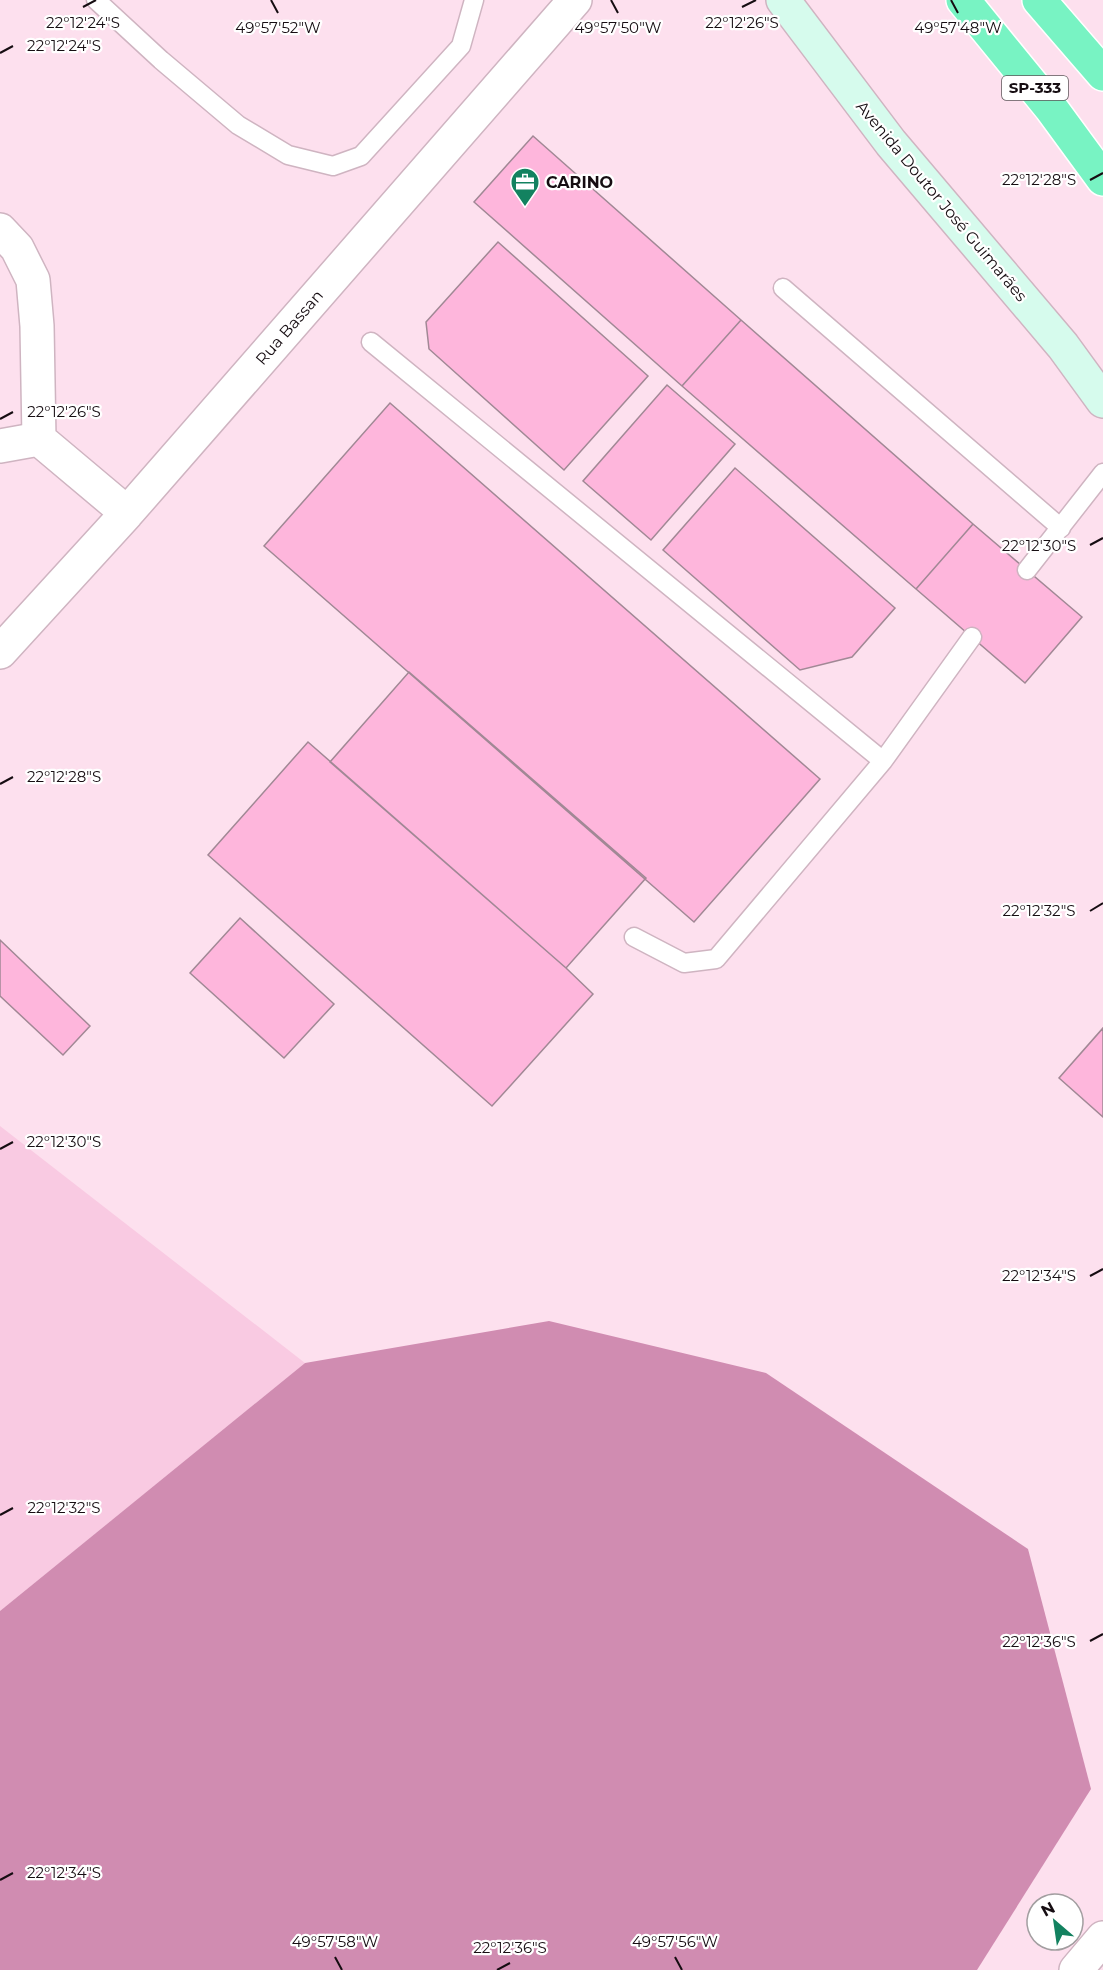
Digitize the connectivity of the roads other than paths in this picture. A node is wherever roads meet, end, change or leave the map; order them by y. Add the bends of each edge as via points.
1 (96, 0) edge
2 (474, 0) edge
3 (575, 0) edge
4 (783, 0) edge
5 (963, 0) edge
6 (1039, 0) edge
7 (1103, 74) edge
8 (1103, 178) edge
9 (0, 230) edge
10 (783, 288) dead end
11 (371, 342) dead end
12 (1103, 402) edge
13 (39, 439) junction
14 (0, 446) edge
15 (1103, 473) edge
16 (127, 513) junction
17 (1061, 528) junction
18 (1027, 570) dead end
19 (972, 637) dead end
20 (0, 652) edge
21 (883, 761) junction
22 (634, 937) dead end
23 (1103, 1938) edge
24 (1076, 1970) edge

1 - 2 lane via 238,125 288,155 333,166 361,156 461,46
3 - 16 street, Rua Bassan
4 - 12 street, Avenida Doutor José Guimarães via 891,143 1063,346
5 - 8 highway, SP-333
6 - 7 highway
9 - 13 street via 17,248 33,280
10 - 17 lane
11 - 21 lane
13 - 14 street
13 - 16 street
15 - 17 lane
16 - 20 street, Rua Bassan
17 - 18 lane
19 - 21 lane
21 - 22 lane via 716,959 684,963
23 - 24 street

